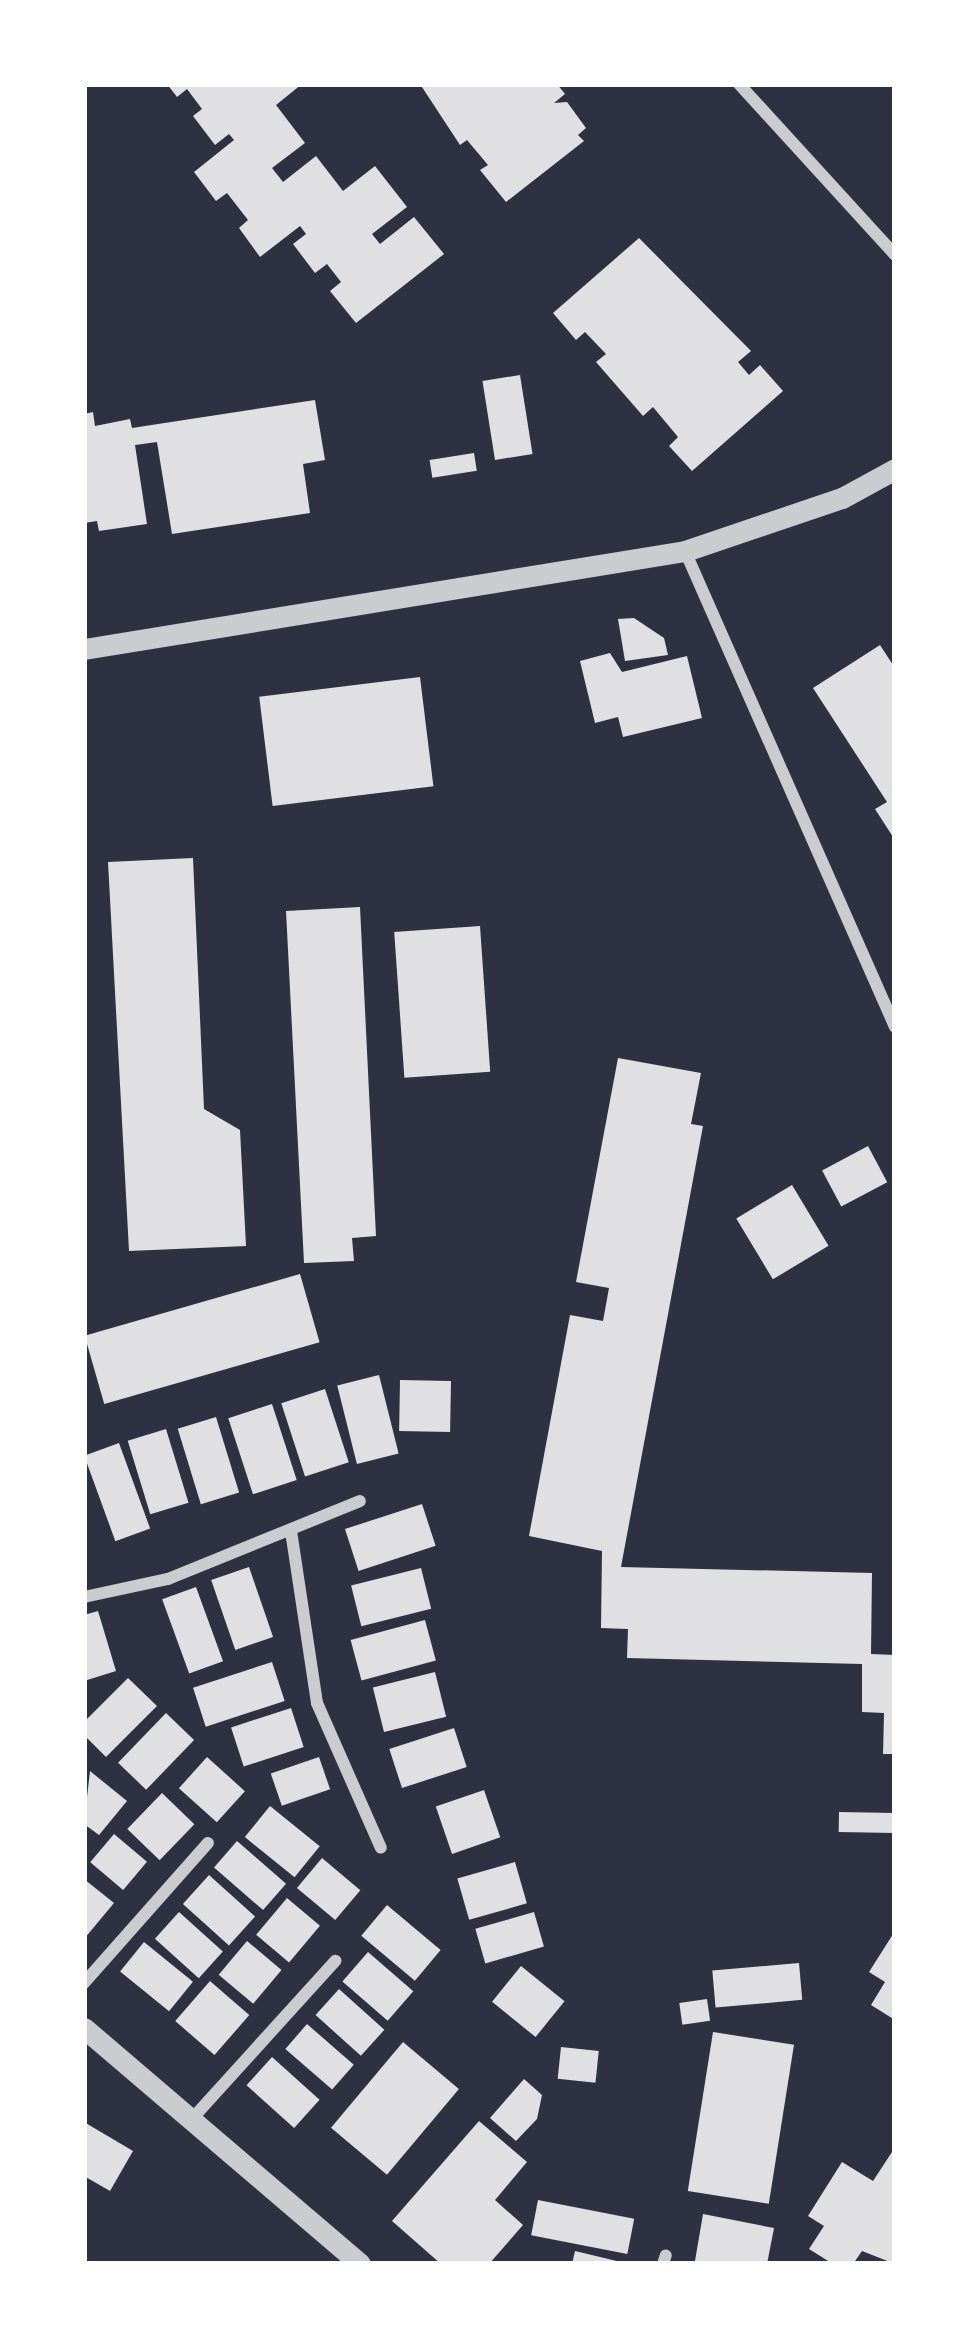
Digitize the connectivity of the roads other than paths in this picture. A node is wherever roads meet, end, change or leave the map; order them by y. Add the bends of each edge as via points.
1 (739, 84) edge
2 (895, 255) edge
3 (895, 470) edge
4 (685, 551) junction
5 (84, 649) edge
6 (895, 1027) edge
7 (360, 1501) dead end
8 (291, 1531) junction
9 (84, 1597) edge
10 (208, 1843) dead end
11 (381, 1848) dead end
12 (335, 1961) dead end
13 (84, 1983) edge
14 (84, 2028) edge
15 (191, 2120) junction
16 (360, 2264) edge

1 - 2 street
3 - 4 street via 842,498
4 - 5 street
4 - 6 street
7 - 8 street
8 - 9 street via 168,1579
8 - 11 street via 317,1703
10 - 13 street
12 - 15 street
14 - 15 street
15 - 16 street

